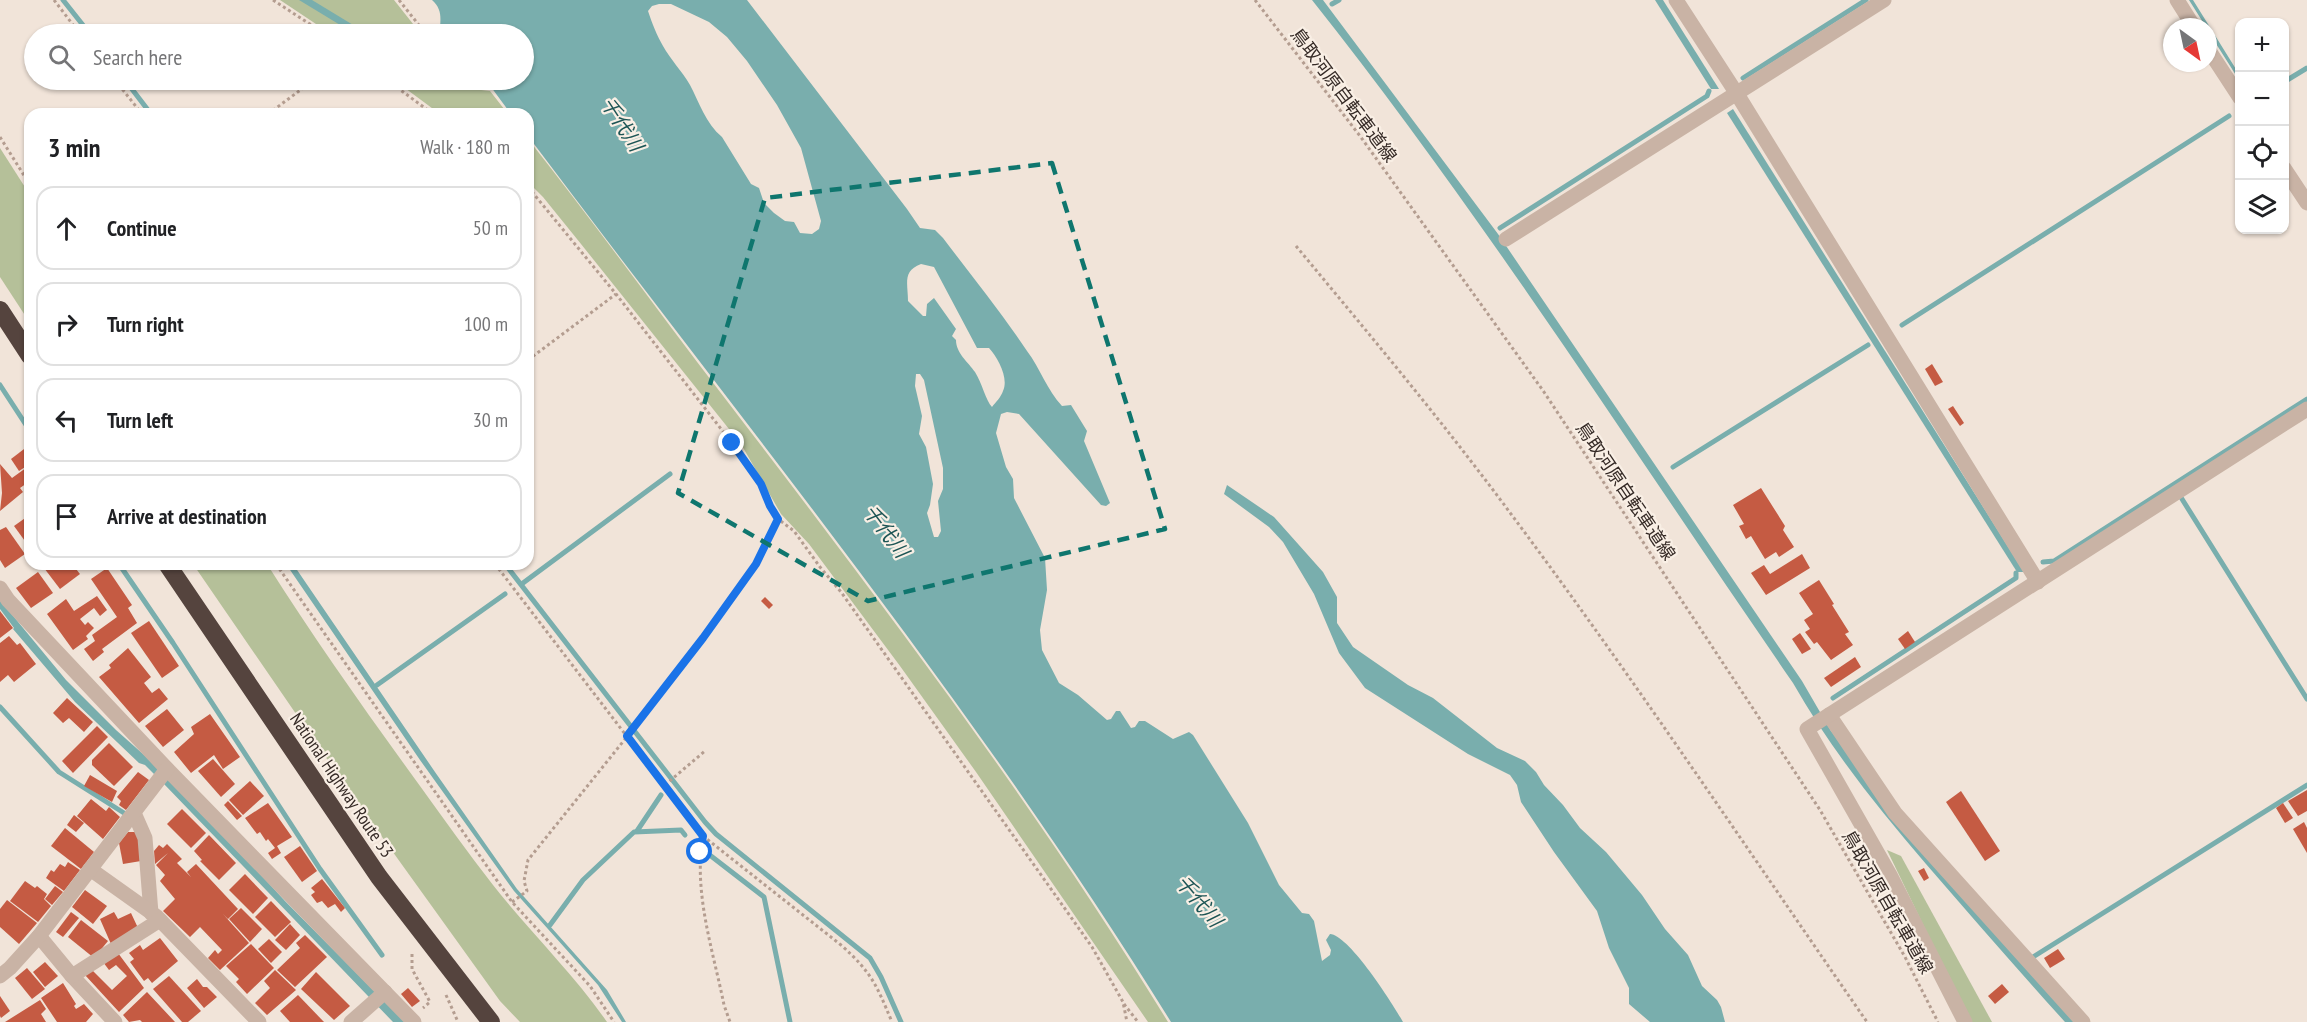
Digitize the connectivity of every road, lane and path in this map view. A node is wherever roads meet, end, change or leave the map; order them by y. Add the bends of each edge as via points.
1 (54, 0) edge
2 (273, 0) edge
3 (399, 0) edge
4 (1255, 0) edge
5 (1676, 0) edge
6 (1884, 0) edge
7 (2176, 0) edge
8 (2188, 18) edge
9 (72, 24) edge
10 (310, 24) edge
11 (418, 24) edge
12 (2217, 63) edge
13 (123, 90) edge
14 (300, 90) edge
15 (401, 90) edge
16 (2235, 90) edge
17 (1737, 94) junction
18 (137, 108) edge
19 (276, 108) edge
20 (425, 108) edge
21 (0, 137) edge
22 (24, 176) edge
23 (2289, 176) edge
24 (534, 194) edge
25 (2307, 203) edge
26 (1506, 239) dead end
27 (1296, 246) dead end
28 (616, 294) junction
29 (0, 310) edge
30 (24, 347) edge
31 (534, 356) edge
32 (2307, 410) edge
33 (778, 519) junction
34 (171, 570) edge
35 (280, 570) edge
36 (500, 570) edge
37 (2038, 582) junction
38 (0, 588) edge
39 (1829, 715) junction
40 (627, 736) junction
41 (705, 752) dead end
42 (168, 769) junction
43 (665, 785) junction
44 (134, 813) junction
45 (703, 836) junction
46 (90, 869) junction
47 (512, 902) junction
48 (155, 916) junction
49 (39, 936) junction
50 (412, 954) dead end
51 (0, 976) edge
52 (72, 976) junction
53 (442, 985) dead end
54 (385, 992) junction
55 (1123, 1002) junction
56 (111, 1021) edge
57 (412, 1021) edge
58 (259, 1022) edge
59 (351, 1022) edge
60 (458, 1022) edge
61 (491, 1022) edge
62 (614, 1022) edge
63 (730, 1022) edge
64 (892, 1022) edge
65 (1126, 1022) edge
66 (1138, 1022) edge
67 (1867, 1022) edge
68 (1938, 1022) edge
69 (1965, 1022) edge
70 (2083, 1022) edge

1 - 9 path
2 - 10 path
3 - 11 path
4 - 68 path, 鳥取河原自転車道線 via 1360,136 1544,392 1820,810
5 - 17 street
6 - 17 street
7 - 8 street
12 - 16 street
13 - 18 path
14 - 19 path
15 - 20 path
17 - 26 street
17 - 37 street
21 - 22 path
23 - 25 street
24 - 28 path
27 - 67 path via 1428,405 1511,513
28 - 31 path
28 - 33 path via 750,467
29 - 30 highway
32 - 37 street
33 - 40 path via 738,591
33 - 55 path via 801,539 950,743 1092,947
34 - 61 highway, National Highway Route 53 via 379,877
35 - 47 path
36 - 40 path
37 - 39 street
38 - 42 street
39 - 69 street via 1807,729 1890,875
39 - 70 street via 1895,813
40 - 43 path
40 - 47 path via 528,861 524,881 527,891
41 - 43 path
42 - 44 street
42 - 54 street
43 - 45 path
44 - 46 street
44 - 48 street via 145,838
45 - 63 path via 701,893
45 - 64 path via 861,963 876,982
46 - 48 street
46 - 49 street
47 - 62 path via 590,986
48 - 52 street
48 - 58 street
49 - 51 street
49 - 52 street
50 - 57 path via 412,969 429,1002
52 - 56 street
53 - 60 path
54 - 57 street
54 - 59 street
55 - 65 path
55 - 66 path

